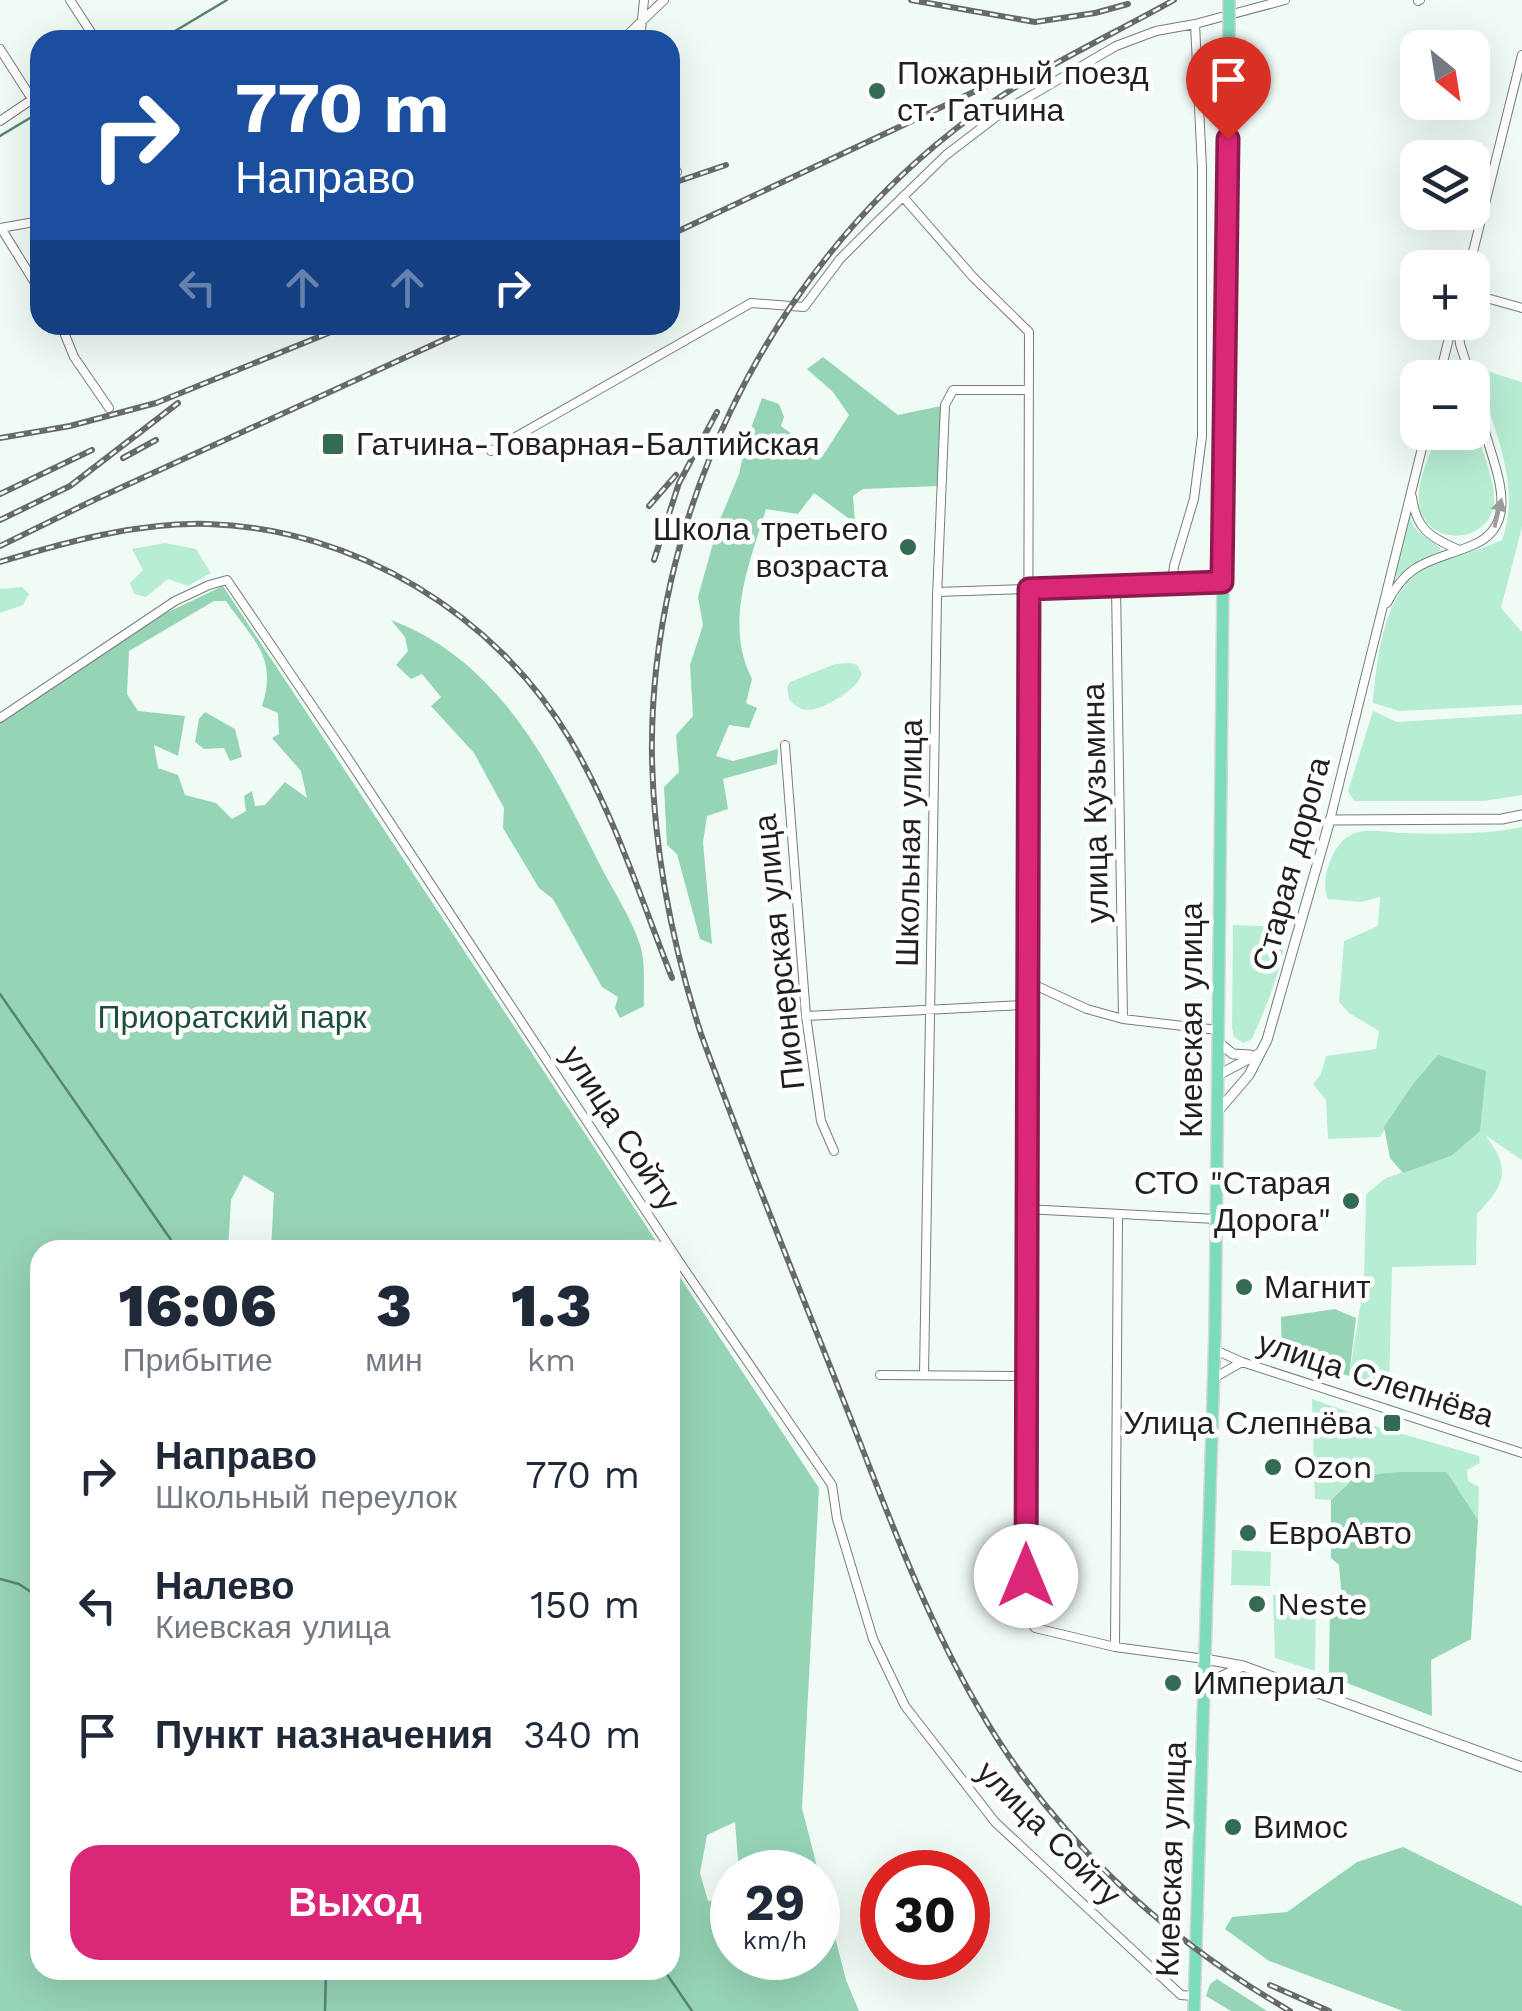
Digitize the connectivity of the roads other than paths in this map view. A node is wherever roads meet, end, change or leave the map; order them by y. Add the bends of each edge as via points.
1 (70, 0) edge
2 (644, 0) edge
3 (664, 0) edge
4 (1230, 0) edge
5 (1285, 0) edge
6 (645, 15) junction
7 (1195, 24) junction
8 (90, 30) edge
9 (631, 30) edge
10 (642, 30) edge
11 (0, 49) edge
12 (1522, 54) edge
13 (30, 89) edge
14 (30, 101) edge
15 (0, 121) edge
16 (904, 198) junction
17 (30, 223) edge
18 (0, 228) edge
19 (1473, 250) edge
20 (30, 275) edge
21 (1490, 299) edge
22 (1522, 308) edge
23 (65, 335) edge
24 (1029, 390) junction
25 (109, 408) dead end
26 (1422, 450) edge
27 (1490, 450) edge
28 (491, 451) dead end
29 (1411, 492) junction
30 (1457, 549) junction
31 (1222, 582) junction
32 (1172, 583) junction
33 (1116, 587) junction
34 (1029, 589) junction
35 (938, 592) junction
36 (1380, 616) junction
37 (0, 718) edge
38 (785, 745) dead end
39 (1522, 815) edge
40 (1330, 820) junction
41 (1026, 981) junction
42 (1025, 1006) junction
43 (931, 1009) junction
44 (806, 1016) junction
45 (1122, 1020) junction
46 (1218, 1036) junction
47 (1262, 1052) junction
48 (1218, 1075) junction
49 (1249, 1075) junction
50 (1218, 1111) junction
51 (834, 1150) dead end
52 (1025, 1210) junction
53 (1118, 1215) junction
54 (1216, 1219) junction
55 (665, 1240) edge
56 (680, 1263) edge
57 (1215, 1350) junction
58 (1242, 1362) junction
59 (880, 1374) dead end
60 (924, 1375) junction
61 (1025, 1376) junction
62 (1214, 1378) junction
63 (1522, 1453) edge
64 (1115, 1647) junction
65 (1205, 1659) junction
66 (1243, 1666) junction
67 (1204, 1695) junction
68 (1522, 1767) edge
69 (1194, 1996) junction
70 (1194, 2011) edge

1 - 8 street
2 - 6 street
3 - 6 street
4 - 31 main road, Киевская улица, bridge
5 - 7 street
6 - 9 street
6 - 10 street
7 - 16 street via 1156,30 1065,74 970,136
7 - 32 street via 1202,436
11 - 13 street
12 - 19 street
14 - 15 street
16 - 24 street via 1029,332
16 - 28 street via 840,259 804,306 752,303
17 - 18 street
18 - 20 street
21 - 22 street
23 - 25 street
24 - 34 street
24 - 35 street, Школьная улица via 953,390 945,404
26 - 29 street, Старая дорога
30 -> 27 street, Старая дорога via 1483,540 1500,518 1503,500
29 - 30 street via 1426,534
29 - 36 street, Старая дорога
30 - 36 street, Старая дорога via 1409,571
31 - 32 street
31 - 46 main road, Киевская улица
32 - 33 street
33 - 34 street
33 - 45 street, улица Кузьмина
34 - 35 street
34 - 41 street
35 - 43 street, Школьная улица
36 - 40 street, Старая дорога
37 - 55 street, улица Сойту via 175,601 227,580
38 - 44 street, Пионерская улица
39 - 40 street
40 - 47 street, Старая дорога
41 - 42 street
41 - 45 street
42 - 43 street
42 - 52 street
43 - 44 street
43 - 60 street, Школьная улица
44 - 51 street, Пионерская улица via 821,1121
45 - 46 street
46 - 47 street via 1233,1054
46 - 48 main road, Киевская улица
47 - 48 street
47 - 49 street, Старая дорога
48 - 49 street
48 - 50 main road, Киевская улица
49 - 50 street, Старая дорога
50 - 54 main road, Киевская улица
52 - 53 street
52 - 61 street
53 - 54 street
53 - 64 street
54 - 57 main road, Киевская улица
56 - 69 street, улица Сойту via 832,1485 873,1639 905,1706 995,1822 1181,1994
57 - 58 street, улица Слепнёва
57 - 62 main road, Киевская улица
58 - 62 street
58 - 63 street, улица Слепнёва
59 - 60 street
60 - 61 street
61 - 64 street via 1026,1616 1035,1628
62 - 65 main road, Киевская улица
64 - 65 street
65 - 66 street
65 - 67 main road, Киевская улица
66 - 67 street via 1216,1679
66 - 68 street
67 - 69 main road, Киевская улица
69 - 70 main road, Киевская улица

